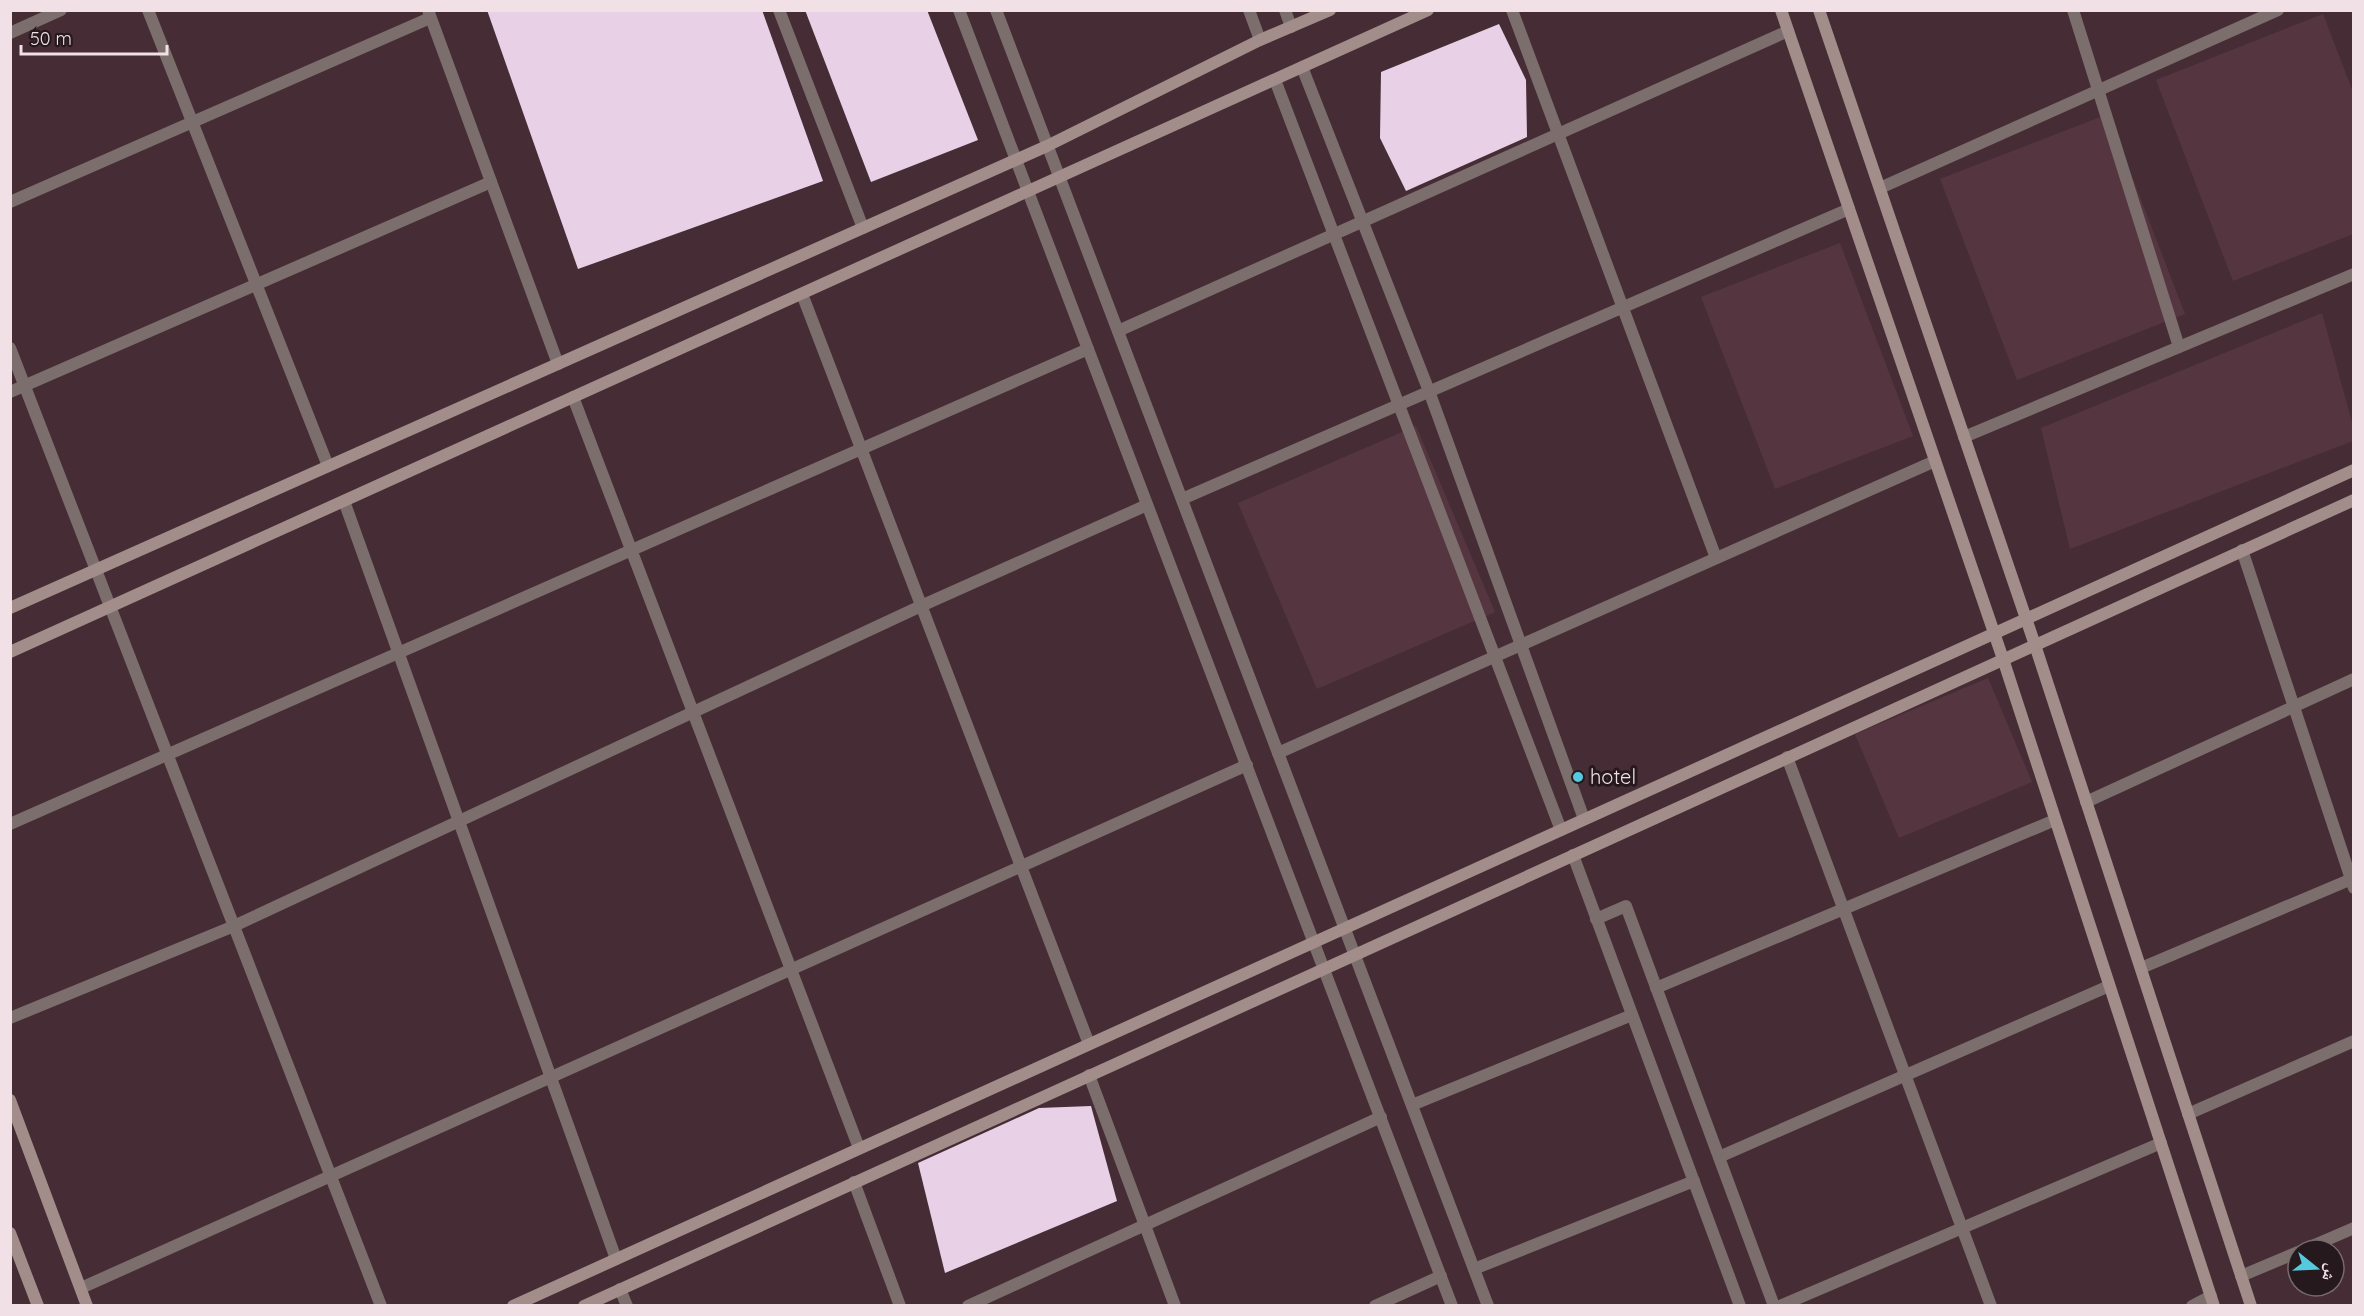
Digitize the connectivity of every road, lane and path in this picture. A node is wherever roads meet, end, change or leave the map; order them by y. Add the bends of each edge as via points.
1 (60, 10) edge
2 (148, 10) edge
3 (779, 10) edge
4 (959, 10) edge
5 (996, 10) edge
6 (1249, 10) edge
7 (1285, 10) edge
8 (1330, 10) edge
9 (1428, 10) edge
10 (1512, 10) edge
11 (1781, 10) edge
12 (2073, 10) edge
13 (2278, 10) edge
14 (1821, 11) edge
15 (429, 14) edge
16 (1291, 27) junction
17 (1788, 31) junction
18 (10, 33) edge
19 (1260, 40) junction
20 (1302, 67) junction
21 (1275, 80) junction
22 (2100, 90) junction
23 (192, 122) junction
24 (1558, 134) junction
25 (1047, 146) junction
26 (1016, 160) junction
27 (1059, 177) junction
28 (491, 182) junction
29 (1880, 188) junction
30 (1028, 192) junction
31 (10, 202) edge
32 (1849, 209) junction
33 (1364, 221) junction
34 (863, 228) junction
35 (1336, 234) junction
36 (2354, 274) edge
37 (256, 284) junction
38 (802, 294) junction
39 (1623, 307) junction
40 (1118, 331) junction
41 (2179, 347) junction
42 (10, 348) edge
43 (1088, 349) junction
44 (558, 364) junction
45 (25, 385) junction
46 (1429, 391) junction
47 (10, 392) edge
48 (573, 397) junction
49 (1399, 405) junction
50 (1964, 437) junction
51 (861, 449) junction
52 (1935, 461) junction
53 (328, 466) junction
54 (2354, 470) edge
55 (1182, 499) junction
56 (2354, 500) edge
57 (344, 501) junction
58 (1147, 505) junction
59 (632, 550) junction
60 (2242, 550) junction
61 (1716, 558) junction
62 (96, 570) junction
63 (110, 606) junction
64 (921, 606) junction
65 (10, 608) edge
66 (2026, 619) junction
67 (1994, 633) junction
68 (1521, 645) junction
69 (2035, 645) junction
70 (10, 652) edge
71 (399, 653) junction
72 (1495, 657) junction
73 (2003, 659) junction
74 (2354, 679) edge
75 (2293, 705) junction
76 (693, 712) junction
77 (1278, 753) junction
78 (168, 754) junction
79 (1787, 757) junction
80 (1246, 765) junction
81 (2086, 802) junction
82 (1584, 819) junction
83 (2055, 820) junction
84 (459, 821) junction
85 (10, 824) edge
86 (1561, 830) junction
87 (1573, 855) junction
88 (1021, 866) junction
89 (2352, 882) edge
90 (1844, 909) junction
91 (1596, 919) junction
92 (234, 926) junction
93 (1344, 928) junction
94 (1314, 942) junction
95 (1354, 955) junction
96 (1324, 968) junction
97 (2141, 968) junction
98 (791, 969) junction
99 (2109, 986) junction
100 (1656, 988) junction
101 (1632, 1015) junction
102 (10, 1018) edge
103 (2354, 1041) edge
104 (1089, 1044) junction
105 (1089, 1075) junction
106 (1905, 1075) junction
107 (551, 1077) junction
108 (10, 1101) edge
109 (1412, 1105) junction
110 (2188, 1114) junction
111 (1381, 1117) junction
112 (2161, 1143) junction
113 (860, 1148) junction
114 (1719, 1157) junction
115 (331, 1176) junction
116 (1694, 1181) junction
117 (854, 1182) junction
118 (1145, 1225) junction
119 (1962, 1228) junction
120 (2354, 1228) edge
121 (10, 1233) edge
122 (2330, 1238) edge
123 (2286, 1257) edge
124 (616, 1259) junction
125 (1474, 1269) junction
126 (1441, 1276) junction
127 (2241, 1276) junction
128 (81, 1288) junction
129 (620, 1289) junction
130 (2213, 1301) edge
131 (38, 1305) edge
132 (87, 1305) edge
133 (381, 1305) edge
134 (513, 1305) edge
135 (584, 1305) edge
136 (627, 1305) edge
137 (900, 1305) edge
138 (968, 1305) edge
139 (1175, 1305) edge
140 (1375, 1305) edge
141 (1452, 1305) edge
142 (1488, 1305) edge
143 (1740, 1305) edge
144 (1774, 1305) edge
145 (1780, 1305) edge
146 (1991, 1305) edge
147 (2192, 1305) edge
148 (2251, 1305) edge

1 - 18 street
2 - 23 street
3 - 34 street
4 - 26 street
5 - 25 street
6 - 19 street
7 - 16 street
8 - 16 main road
9 - 20 main road
10 - 24 street
11 - 17 main road
12 - 22 street
13 - 22 street
14 - 29 main road
15 - 23 street
15 - 28 street
16 - 19 main road
17 - 24 street
17 - 32 main road
19 - 25 main road
20 - 21 main road
20 - 33 street
21 - 27 main road
21 - 35 street
22 - 29 street
22 - 41 street
23 - 31 street
23 - 37 street
24 - 33 street
24 - 39 street
25 - 26 main road
25 - 27 street
26 - 30 street
26 - 34 main road
27 - 30 main road
27 - 40 street
28 - 37 street
28 - 44 street
29 - 50 main road
30 - 38 main road
30 - 43 street
32 - 39 street
32 - 52 main road
33 - 35 street
33 - 46 street
34 - 44 main road
35 - 40 street
35 - 49 street
36 - 41 street
37 - 45 street
37 - 53 street
38 - 48 main road
38 - 51 street
39 - 46 street
39 - 61 street
40 - 55 street
41 - 50 street
42 - 45 street
43 - 51 street
43 - 58 street
44 - 53 main road
45 - 47 street
45 - 62 street
46 - 49 street
46 - 68 street
48 - 57 main road
48 - 59 street
49 - 55 street
49 - 72 street
50 - 66 main road
51 - 59 street
51 - 64 street
52 - 61 street
52 - 67 main road
53 - 62 main road
54 - 66 main road
55 - 77 street
56 - 60 main road
57 - 63 main road
57 - 71 street
58 - 64 street
58 - 80 street
59 - 71 street
59 - 76 street
60 - 69 main road
60 - 75 street
61 - 68 street
62 - 63 street
62 - 65 main road
63 - 70 main road
63 - 78 street
64 - 76 street
64 - 88 street
66 - 67 main road
66 - 69 main road
67 - 73 main road
67 - 82 main road
68 - 72 street
68 - 82 street
69 - 73 main road
69 - 81 main road
71 - 78 street
71 - 84 street
72 - 77 street
72 - 86 street
73 - 79 main road
73 - 83 main road
74 - 75 street
75 - 81 street
75 - 89 street
76 - 84 street
76 - 98 street
77 - 93 street
78 - 85 street
78 - 92 street
79 - 87 main road
79 - 90 street
80 - 88 street
80 - 94 street
81 - 97 main road
82 - 86 main road
83 - 90 street
83 - 99 main road
84 - 92 street
84 - 107 street
86 - 93 main road
87 - 91 street
87 - 95 main road
88 - 98 street
88 - 104 street
89 - 97 street
90 - 100 street
90 - 106 street
91 - 100 street via 1626,906
91 - 101 street
92 - 102 street
92 - 115 street
93 - 94 main road
93 - 95 street
94 - 96 street
94 - 104 main road
95 - 96 main road
95 - 109 street
96 - 105 main road
96 - 111 street
97 - 110 main road
98 - 107 street
98 - 113 street
99 - 106 street
99 - 112 main road
100 - 114 street
101 - 109 street
101 - 116 street
103 - 110 street
104 - 113 main road
105 - 117 main road
105 - 118 street
106 - 114 street
106 - 119 street
107 - 115 street
107 - 124 street
108 - 128 main road
109 - 125 street
110 - 127 main road
111 - 118 street
111 - 126 street
112 - 119 street
112 - 130 main road
113 - 124 main road
114 - 144 street
115 - 128 street
115 - 133 street
116 - 125 street
116 - 143 street
117 - 129 main road
117 - 137 street
118 - 138 street
118 - 139 street
119 - 145 street
119 - 146 street
120 - 122 street
121 - 131 main road
123 - 127 street
124 - 134 main road
125 - 142 street
126 - 140 street
126 - 141 street
127 - 148 main road
128 - 132 main road
129 - 135 main road
129 - 136 street
130 - 147 street

